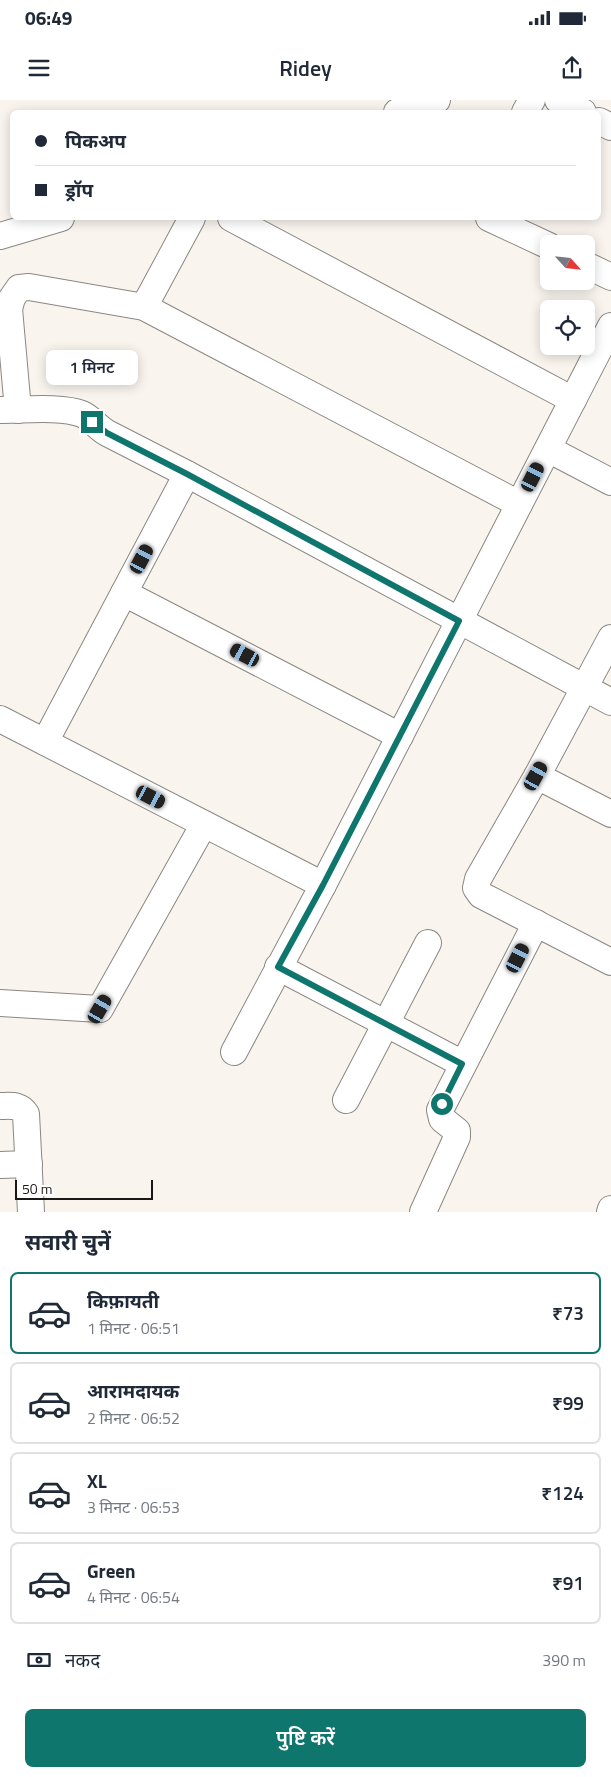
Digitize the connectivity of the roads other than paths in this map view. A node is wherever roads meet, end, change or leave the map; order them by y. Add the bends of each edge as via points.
1 (436, 100) edge
2 (558, 100) edge
3 (404, 110) edge
4 (579, 110) edge
5 (54, 220) edge
6 (191, 220) edge
7 (235, 220) edge
8 (493, 220) edge
9 (0, 236) edge
10 (540, 242) edge
11 (595, 269) edge
12 (611, 277) edge
13 (144, 308) junction
14 (611, 326) edge
15 (573, 400) junction
16 (9, 410) edge
17 (548, 449) junction
18 (187, 474) junction
19 (611, 482) edge
20 (519, 504) junction
21 (124, 593) junction
22 (459, 621) junction
23 (611, 638) edge
24 (584, 688) junction
25 (611, 702) edge
26 (0, 719) edge
27 (400, 736) junction
28 (45, 742) junction
29 (536, 776) junction
30 (611, 814) edge
31 (204, 824) junction
32 (323, 885) junction
33 (536, 923) junction
34 (428, 943) dead end
35 (611, 962) edge
36 (278, 967) junction
37 (0, 1003) edge
38 (386, 1024) junction
39 (234, 1052) dead end
40 (462, 1064) junction
41 (346, 1100) dead end
42 (0, 1106) edge
43 (29, 1164) junction
44 (0, 1165) edge
45 (31, 1212) edge
46 (423, 1212) edge

1 - 3 street
2 - 4 street
5 - 9 street
6 - 13 street
7 - 15 street
8 - 10 street
11 - 12 street
13 - 16 street via 29,287 19,288 9,310
13 - 20 street
14 - 15 street
15 - 17 street
16 - 18 street via 67,410 81,414 107,433
17 - 19 street
17 - 20 street
18 - 21 street
18 - 22 street
20 - 22 street
21 - 27 street
21 - 28 street
22 - 24 street
22 - 27 street
23 - 24 street
24 - 25 street
24 - 29 street
26 - 28 street
27 - 32 street
28 - 31 street
29 - 30 street
29 - 33 street via 476,888 481,895
31 - 32 street
31 - 37 street via 100,1009
32 - 36 street
33 - 35 street
33 - 40 street
34 - 38 street
36 - 38 street
36 - 39 street
38 - 40 street
38 - 41 street
40 - 46 street via 440,1110 442,1119 457,1131 457,1137
42 - 43 street via 23,1108
43 - 44 street
43 - 45 street

